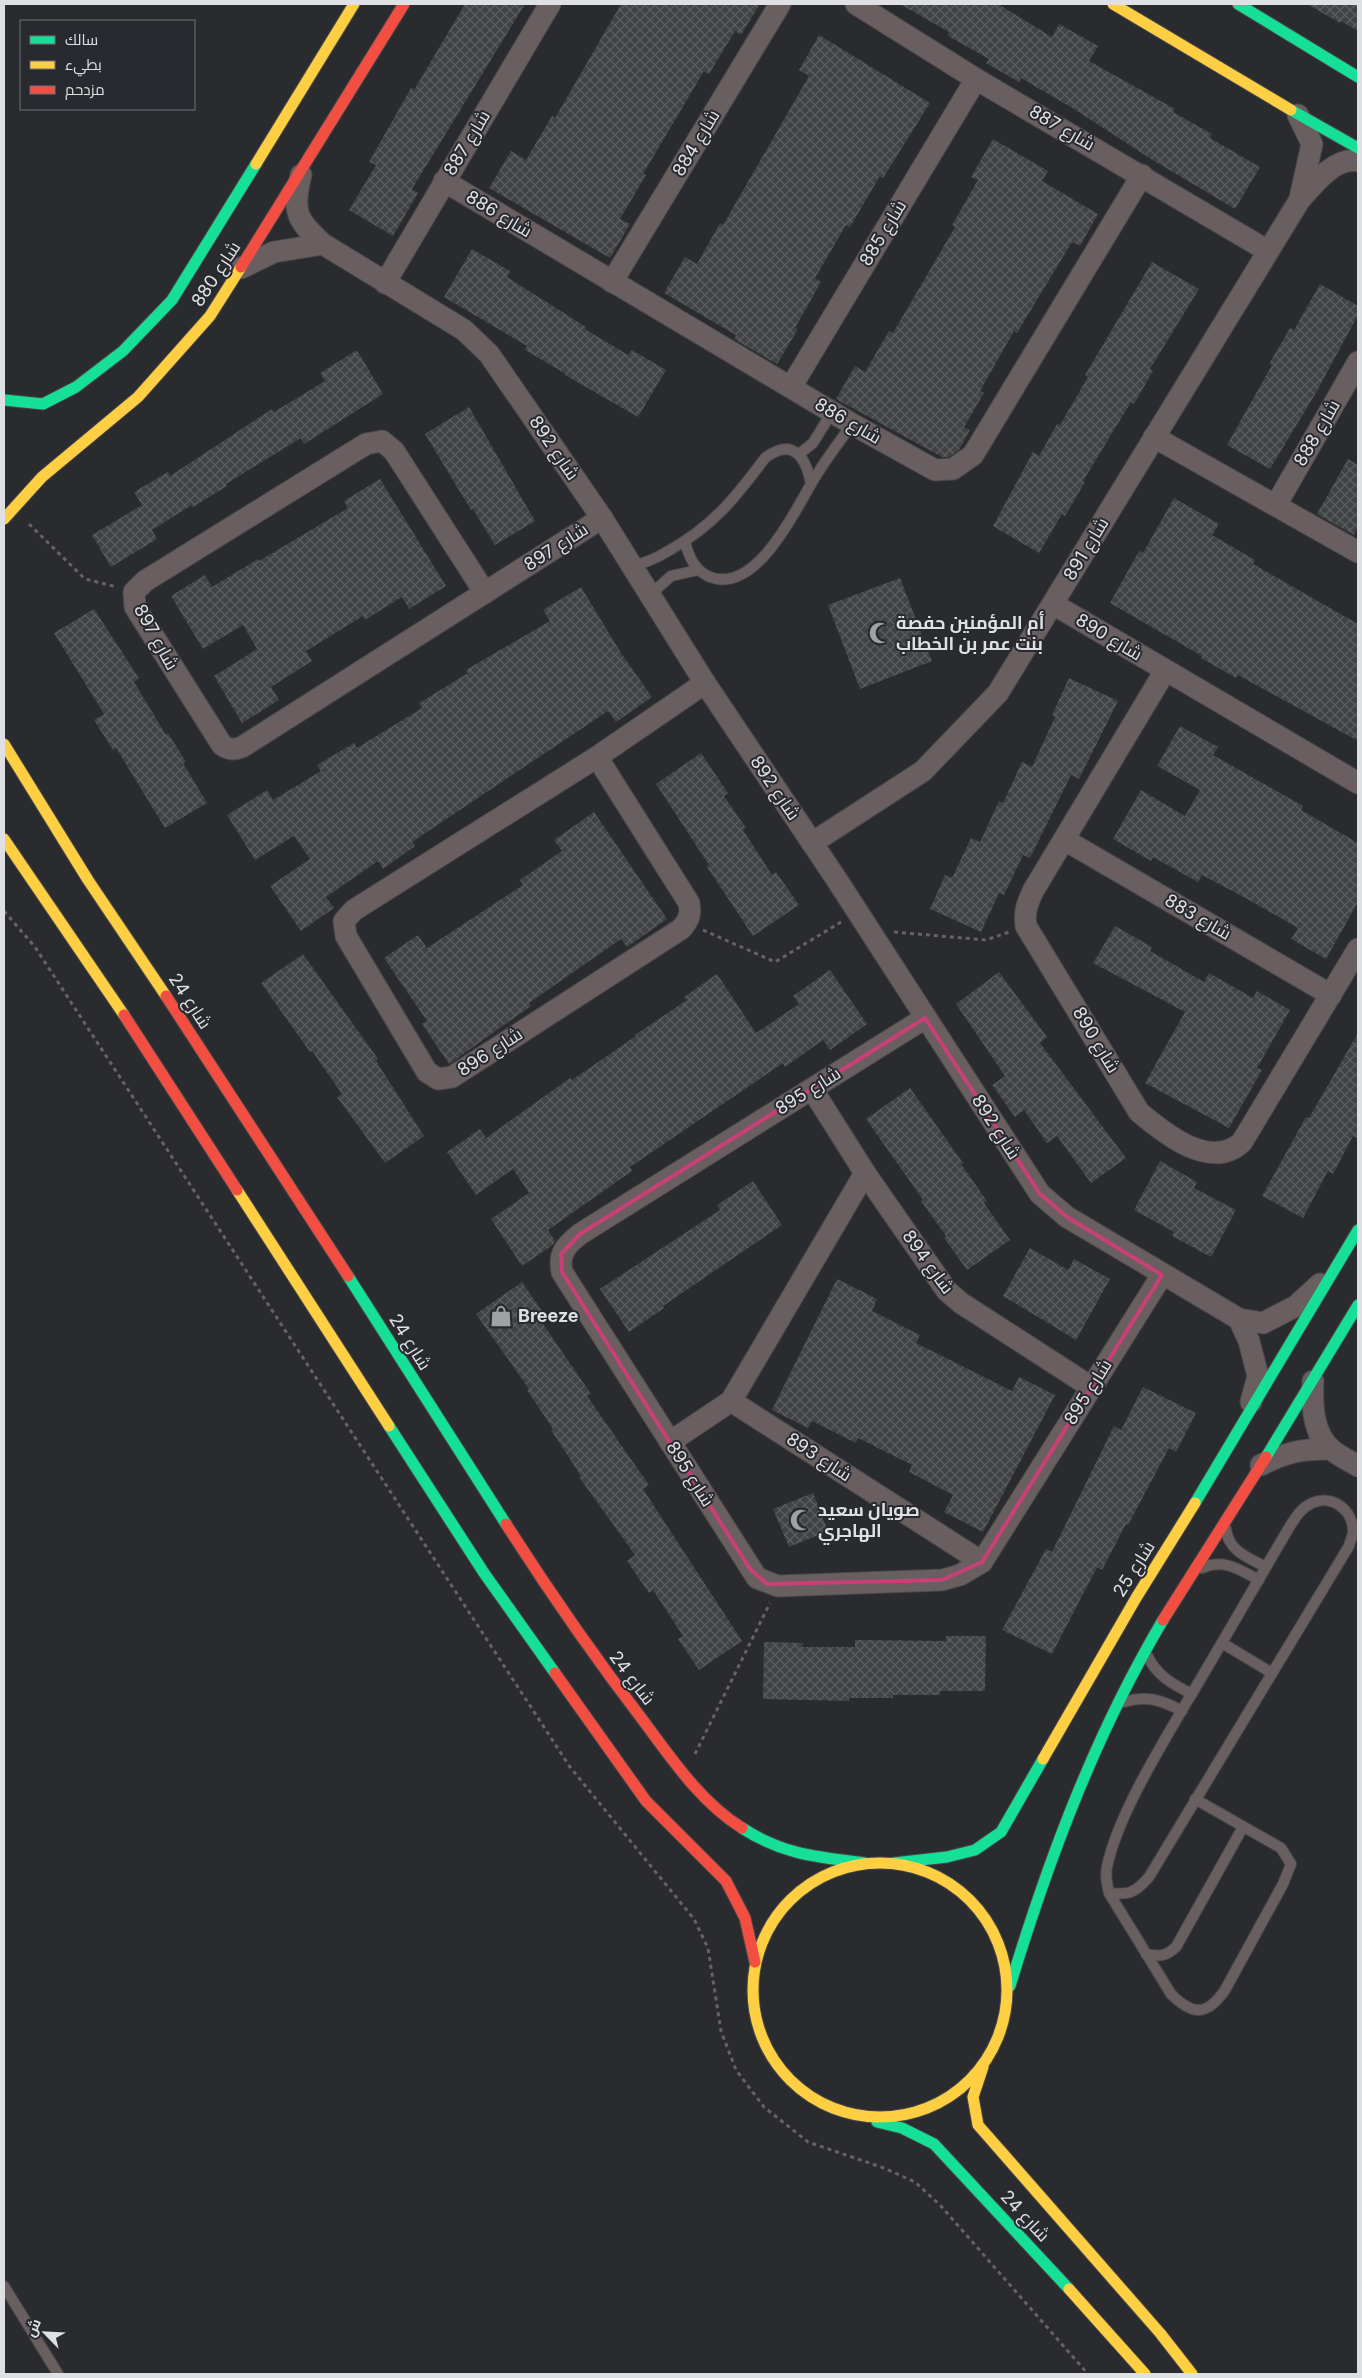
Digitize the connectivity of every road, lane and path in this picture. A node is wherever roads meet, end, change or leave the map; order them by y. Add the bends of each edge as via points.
1 (354, 4) edge
2 (404, 4) edge
3 (550, 4) edge
4 (780, 4) edge
5 (856, 4) edge
6 (1113, 4) edge
7 (1238, 4) edge
8 (1358, 77) edge
9 (976, 79) junction
10 (1298, 115) junction
11 (1358, 148) edge
12 (1358, 161) edge
13 (302, 168) junction
14 (1142, 176) junction
15 (444, 181) junction
16 (1299, 201) junction
17 (323, 244) junction
18 (1268, 251) junction
19 (240, 268) junction
20 (612, 282) junction
21 (385, 283) junction
22 (1358, 362) edge
23 (791, 387) junction
24 (4, 400) edge
25 (832, 412) junction
26 (852, 424) junction
27 (1154, 437) junction
28 (799, 454) junction
29 (812, 484) junction
30 (1276, 505) junction
31 (13, 509) junction
32 (602, 518) junction
33 (4, 519) edge
34 (685, 542) junction
35 (1358, 552) edge
36 (630, 566) junction
37 (698, 570) junction
38 (134, 592) junction
39 (485, 593) junction
40 (651, 594) junction
41 (1053, 604) junction
42 (1165, 671) junction
43 (705, 683) junction
44 (4, 744) edge
45 (597, 757) junction
46 (1358, 783) edge
47 (4, 839) edge
48 (1065, 840) junction
49 (812, 843) junction
50 (4, 854) edge
51 (22, 866) junction
52 (863, 921) junction
53 (687, 922) junction
54 (1026, 926) junction
55 (1358, 949) edge
56 (1331, 995) junction
57 (925, 1018) junction
58 (812, 1089) junction
59 (865, 1173) junction
60 (1358, 1230) edge
61 (1353, 1265) dead end
62 (1336, 1266) junction
63 (1162, 1275) junction
64 (1356, 1300) edge
65 (1238, 1319) junction
66 (1314, 1381) junction
67 (1091, 1387) junction
68 (732, 1401) junction
69 (1244, 1424) junction
70 (670, 1442) junction
71 (1330, 1449) junction
72 (1261, 1465) junction
73 (1358, 1466) edge
74 (1226, 1520) junction
75 (982, 1562) junction
76 (1266, 1567) junction
77 (1194, 1571) junction
78 (1259, 1580) junction
79 (778, 1586) junction
80 (1222, 1643) junction
81 (1145, 1652) junction
82 (1272, 1673) junction
83 (1192, 1694) junction
84 (1116, 1704) junction
85 (1182, 1711) junction
86 (684, 1775) junction
87 (1195, 1799) junction
88 (1243, 1827) junction
89 (865, 1863) junction
90 (894, 1863) junction
91 (1108, 1893) junction
92 (1146, 1954) junction
93 (755, 1962) junction
94 (1007, 1997) junction
95 (985, 2062) junction
96 (856, 2116) junction
97 (4, 2286) edge
98 (58, 2374) edge
99 (1144, 2374) edge
100 (1192, 2374) edge

1 - 24 street, شارع 880 via 343,14 172,300 123,351 76,387 43,404
2 - 13 street, شارع 880
3 - 15 street, شارع 887
4 - 20 street, شارع 884
5 - 9 street, شارع 887
6 - 10 street
7 - 8 street
9 - 14 street, شارع 887
9 - 23 street, شارع 885
10 - 11 street
10 - 16 street, شارع 891 via 1312,144
12 - 16 street, شارع 891 via 1352,160 1325,172
13 - 17 street, شارع 892 via 296,210 303,226
13 - 19 street, شارع 880
14 - 18 street, شارع 887
14 - 26 street, شارع 886 via 973,455 953,469 935,470
15 - 20 street, شارع 886
15 - 21 street, شارع 887
16 - 18 street, شارع 891
17 - 19 street via 274,252
17 - 21 street, شارع 892
18 - 27 street, شارع 891
19 - 31 street, شارع 880 via 210,316 138,397 42,477
20 - 23 street, شارع 886
21 - 32 street, شارع 892 via 464,330 489,354
22 - 30 street, شارع 888
23 - 25 street, شارع 886
25 - 26 street, شارع 886
25 - 28 lane via 813,443
26 - 29 lane
27 - 30 street
27 - 41 street, شارع 891
28 - 29 lane via 806,461
28 - 34 lane via 774,451 720,515
29 - 37 lane via 783,532 761,560 745,573 729,580 719,580
30 - 35 street
31 - 33 street, شارع 880
31 - 38 path via 85,579
32 - 36 street, شارع 892
32 - 39 street, شارع 897
34 - 36 lane via 650,561
34 - 37 lane
36 - 40 street, شارع 892
37 - 40 lane via 671,576
38 - 39 street, شارع 897 via 145,580 366,444 382,441 394,451
38 - 39 street, شارع 897 via 135,607 227,749 242,747
40 - 43 street, شارع 892
41 - 42 street, شارع 890
41 - 49 street, شارع 891 via 998,693 963,732 923,771
42 - 46 street, شارع 890
42 - 48 street
43 - 45 street, شارع 896
43 - 49 street, شارع 892
44 - 86 street, شارع 24 via 88,880 241,1109 514,1538 592,1654
45 - 53 street via 690,903 691,914
45 - 53 street, شارع 896 via 354,910 344,921 346,936 427,1072 443,1080 681,929
47 - 51 street
48 - 54 street via 1026,906
48 - 56 street, شارع 883
49 - 52 street, شارع 892
50 - 51 street
51 - 93 street via 104,983 484,1573 646,1801 726,1881 745,1918
52 - 53 path via 775,962
52 - 54 path via 986,940
52 - 57 street, شارع 892
54 - 56 street, شارع 890 via 1140,1112 1154,1125 1190,1147 1206,1152 1225,1153 1242,1142
55 - 56 street, شارع 890
57 - 58 street, شارع 895
57 - 63 street, شارع 892 via 1040,1194 1068,1217
58 - 59 street, شارع 894
58 - 70 street, شارع 895 via 580,1234 567,1244 561,1254 562,1272
59 - 67 street, شارع 894 via 947,1291
59 - 68 street
60 - 62 street, شارع 25
61 - 62 street
62 - 65 street, شارع 892 via 1296,1306 1263,1323
62 - 69 street, شارع 25
63 - 65 street, شارع 892
63 - 67 street, شارع 895
64 - 66 street
65 - 69 street via 1258,1376
66 - 71 street via 1312,1405 1318,1428
66 - 72 street
67 - 75 street, شارع 895
68 - 70 street
68 - 75 street, شارع 893
69 - 90 street, شارع 25 via 1136,1598 1001,1832 975,1850
70 - 79 street, شارع 895 via 750,1569 757,1578
71 - 72 street via 1306,1449 1283,1454
71 - 73 street
72 - 74 street
74 - 76 lane via 1227,1537 1232,1546
74 - 77 street
75 - 79 street, شارع 895 via 960,1575 942,1580
76 - 78 lane
76 - 82 lane via 1301,1510 1312,1503 1327,1500 1341,1505 1351,1518 1353,1532 1349,1546
77 - 78 lane via 1208,1565 1229,1565
77 - 81 street
78 - 80 lane
79 - 86 path
80 - 82 lane
80 - 83 lane
81 - 83 lane via 1159,1674
81 - 84 street
82 - 87 lane
83 - 85 lane
84 - 85 lane via 1133,1699 1157,1699
84 - 94 street via 1064,1822 1035,1902
85 - 91 lane via 1139,1787 1119,1831 1107,1867
86 - 89 street, شارع 24 via 724,1817 764,1842 801,1855
87 - 88 lane
87 - 91 lane via 1140,1888 1126,1894
88 - 92 lane via 1176,1947 1167,1955
88 - 92 lane via 1281,1848 1291,1864 1217,2002 1209,2008 1195,2011 1186,2008 1171,1994
89 - 90 street
89 - 93 street via 828,1874 795,1895 770,1925
90 - 94 street via 931,1873 964,1894 992,1932 1003,1959
91 - 92 lane
93 - 96 street via 753,2003 763,2043 785,2077 818,2102
94 - 95 street via 1000,2031
95 - 96 street via 960,2089 928,2108 893,2118
95 - 100 street, شارع 24 via 973,2097 978,2125
96 - 99 street, شارع 24 via 902,2128 934,2144
97 - 98 lane

